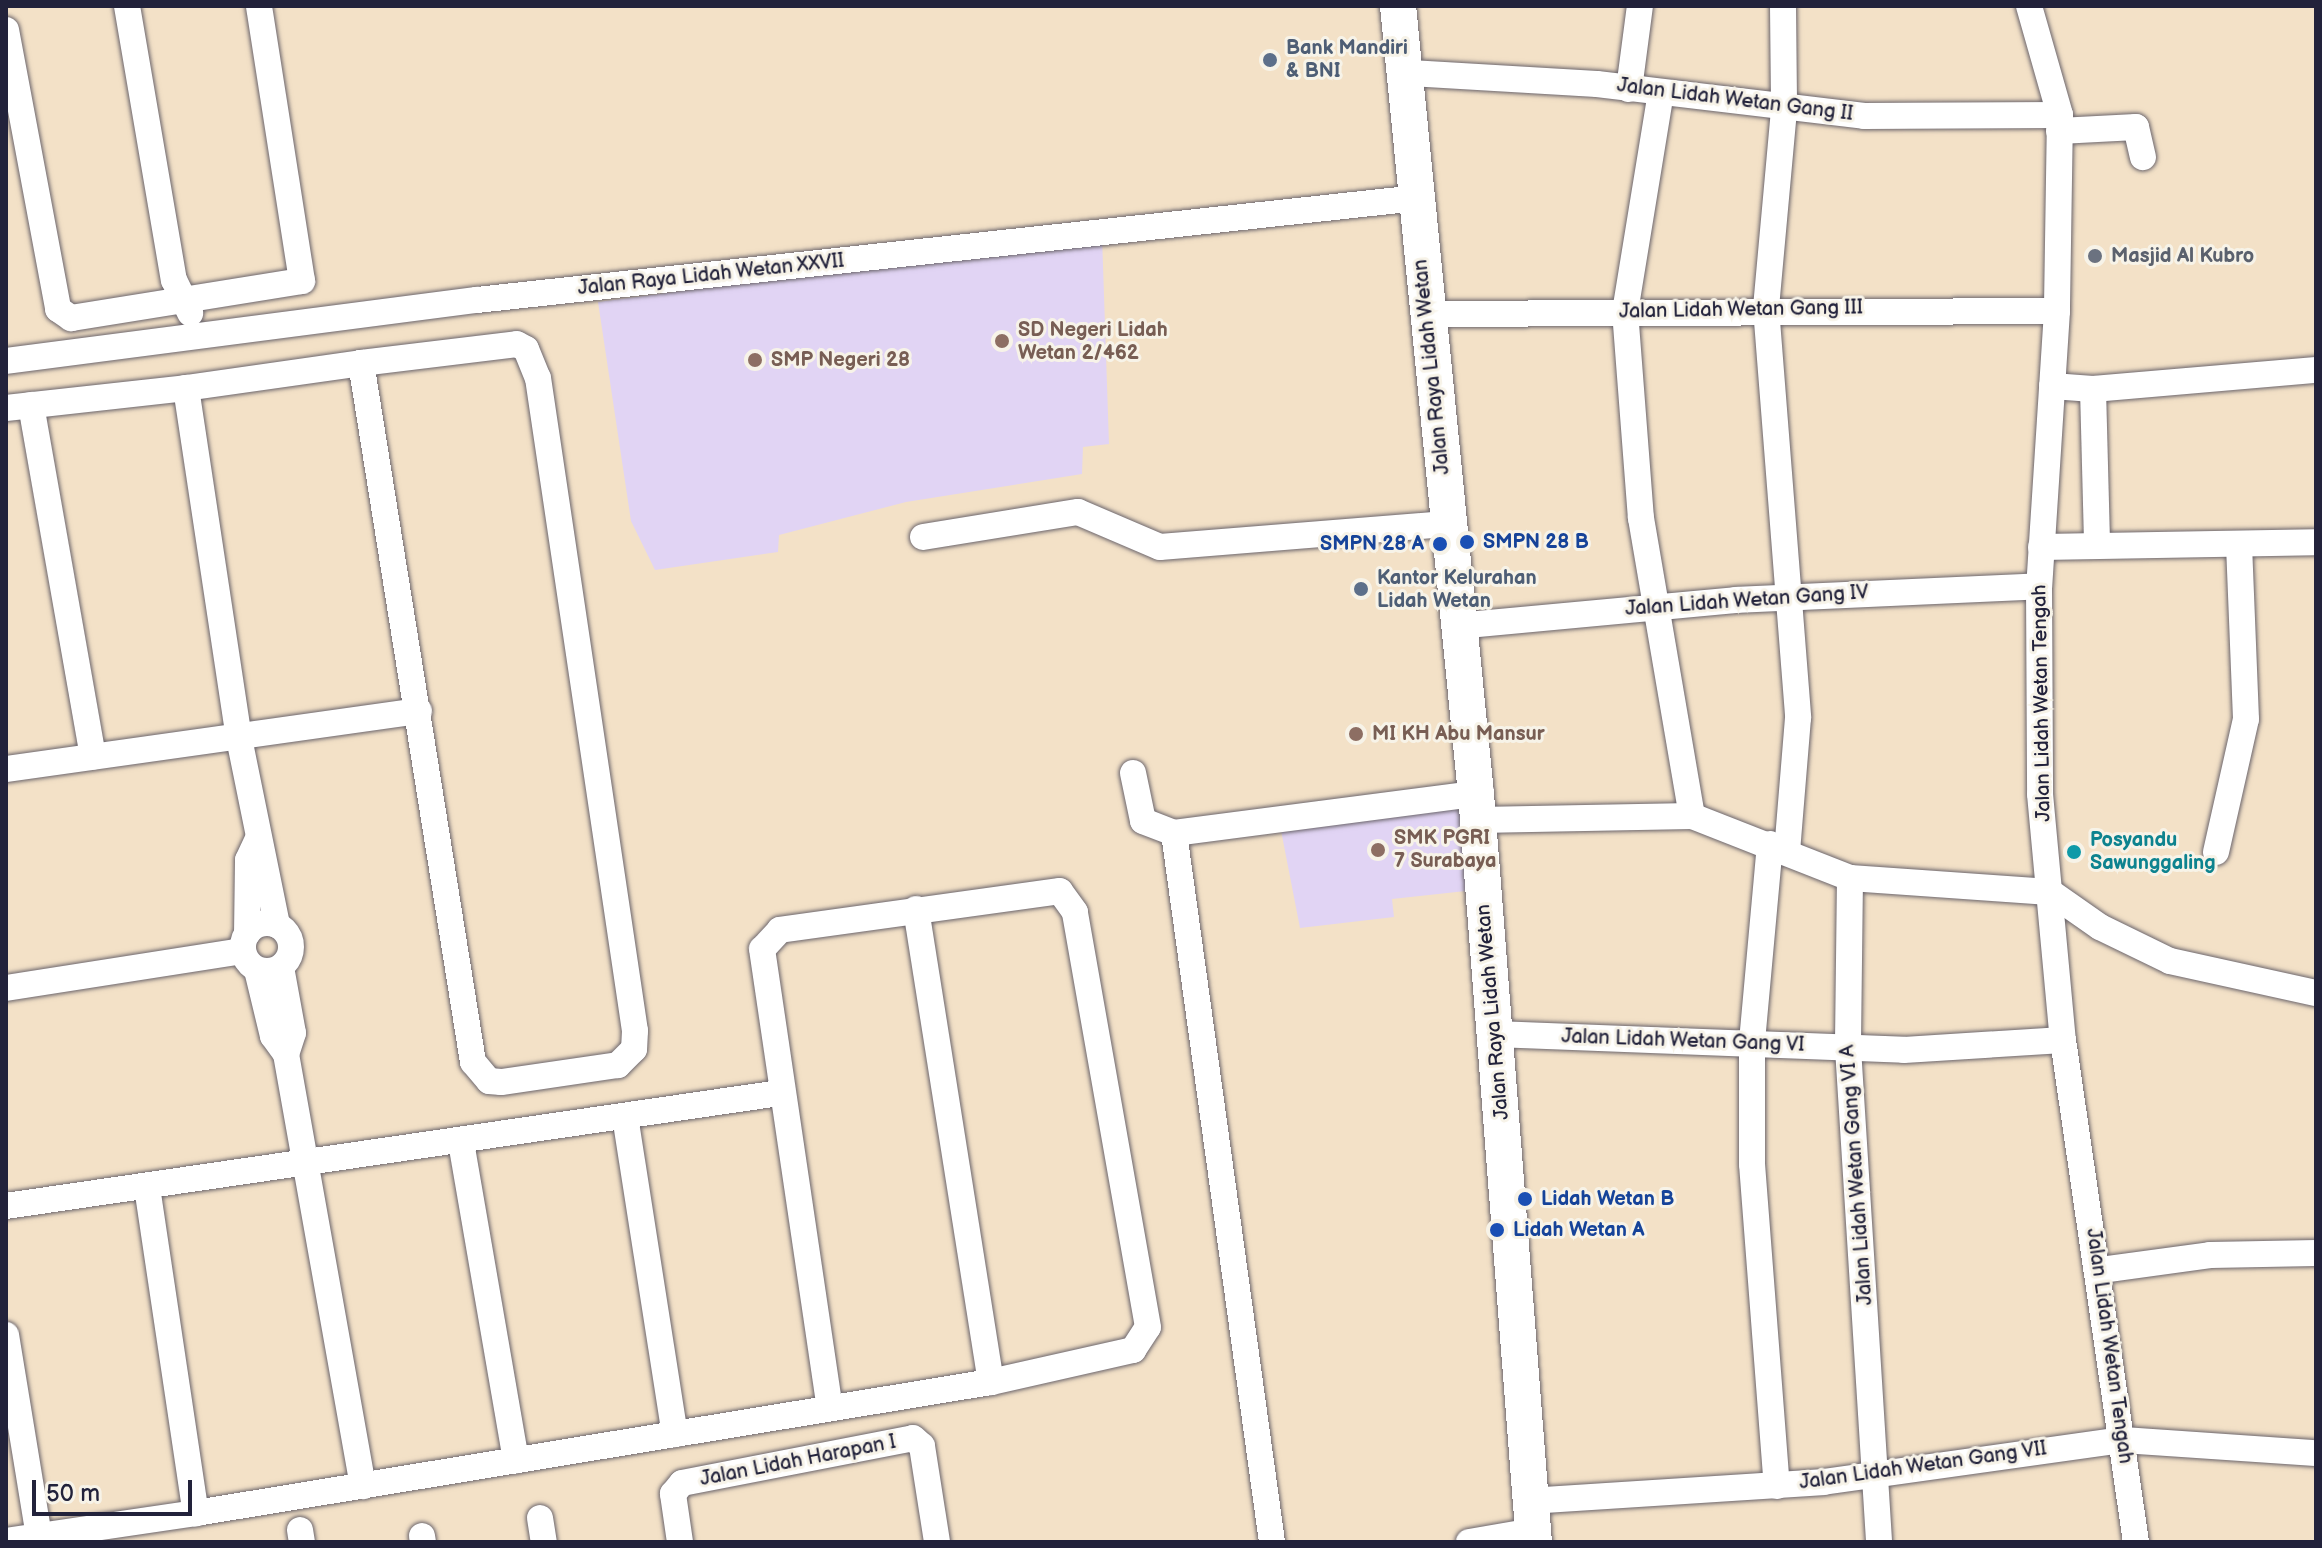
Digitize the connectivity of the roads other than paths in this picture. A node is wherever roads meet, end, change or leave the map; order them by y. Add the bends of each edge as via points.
1 (127, 6) edge
2 (259, 6) edge
3 (1398, 6) edge
4 (1640, 6) edge
5 (1783, 6) edge
6 (2029, 6) edge
7 (6, 30) edge
8 (1410, 73) junction
9 (1629, 89) junction
10 (1661, 92) junction
11 (1784, 110) junction
12 (2060, 123) junction
13 (2143, 157) dead end
14 (1417, 198) junction
15 (175, 295) junction
16 (1766, 308) junction
17 (1625, 311) junction
18 (2057, 311) junction
19 (1425, 314) junction
20 (182, 339) junction
21 (6, 361) edge
22 (361, 363) junction
23 (2316, 370) edge
24 (2052, 386) junction
25 (186, 388) junction
26 (2093, 389) junction
27 (19, 406) edge
28 (1448, 524) junction
29 (923, 537) dead end
30 (2316, 542) edge
31 (2097, 546) junction
32 (2239, 546) junction
33 (2041, 547) junction
34 (2039, 586) junction
35 (1790, 597) junction
36 (1657, 606) junction
37 (1456, 626) junction
38 (419, 711) junction
39 (239, 738) junction
40 (93, 757) junction
41 (6, 769) edge
42 (1133, 773) dead end
43 (1477, 807) junction
44 (1692, 816) junction
45 (1174, 833) junction
46 (258, 839) junction
47 (1778, 848) junction
48 (2216, 852) dead end
49 (1850, 878) junction
50 (2050, 892) junction
51 (916, 909) junction
52 (277, 925) junction
53 (257, 955) junction
54 (6, 988) edge
55 (2316, 993) edge
56 (1495, 1034) junction
57 (2063, 1040) junction
58 (1752, 1041) junction
59 (1848, 1048) junction
60 (780, 1093) junction
61 (625, 1116) junction
62 (461, 1142) junction
63 (303, 1162) junction
64 (147, 1187) junction
65 (6, 1206) edge
66 (2316, 1253) edge
67 (2101, 1270) junction
68 (6, 1335) edge
69 (991, 1382) junction
70 (830, 1408) junction
71 (675, 1434) junction
72 (2123, 1440) junction
73 (2316, 1453) edge
74 (516, 1460) junction
75 (1876, 1472) junction
76 (363, 1486) junction
77 (1777, 1486) junction
78 (196, 1513) junction
79 (1532, 1525) edge
80 (39, 1537) junction
81 (6, 1541) edge
82 (680, 1542) edge
83 (937, 1542) edge
84 (1272, 1542) edge
85 (1469, 1542) edge
86 (1879, 1542) edge
87 (2136, 1542) edge

1 - 15 street
2 - 15 street via 303,276 292,286
3 - 8 main road, Jalan Raya Lidah Wetan
4 - 9 street
5 - 11 street
6 - 12 street, Jalan Lidah Wetan Tengah
7 - 15 street via 61,315
8 - 9 street, Jalan Lidah Wetan Gang II
8 - 14 main road, Jalan Raya Lidah Wetan
9 - 10 street, Jalan Lidah Wetan Gang II
10 - 11 street, Jalan Lidah Wetan Gang II
10 - 17 street
11 - 12 street, Jalan Lidah Wetan Gang II
11 - 16 street
12 - 13 street, Jalan Lidah Wetan Gang II via 2136,127
12 - 18 street, Jalan Lidah Wetan Tengah
14 - 19 main road, Jalan Raya Lidah Wetan
14 - 20 street, Jalan Raya Lidah Wetan XXVII
15 - 20 street
16 - 17 street, Jalan Lidah Wetan Gang III
16 - 18 street, Jalan Lidah Wetan Gang III
16 - 35 street
17 - 19 street, Jalan Lidah Wetan Gang III
17 - 36 street via 1641,518
18 - 24 street, Jalan Lidah Wetan Tengah
19 - 28 main road, Jalan Raya Lidah Wetan
20 - 21 street, Jalan Raya Lidah Wetan XXVII
22 - 25 street
22 - 38 street
22 - 38 street via 517,344 532,357 635,1031 634,1049 618,1065 501,1082 489,1081 473,1062
23 - 26 street
24 - 26 street
24 - 33 street, Jalan Lidah Wetan Tengah
25 - 27 street
25 - 39 street
26 - 31 street
27 - 40 street
28 - 29 street via 1160,547 1078,512
28 - 37 main road, Jalan Raya Lidah Wetan
30 - 32 street
31 - 32 street
31 - 33 street
32 - 48 street via 2246,719
33 - 34 street, Jalan Lidah Wetan Tengah
34 - 35 street, Jalan Lidah Wetan Gang IV
34 - 50 street, Jalan Lidah Wetan Tengah via 2040,794
35 - 36 street, Jalan Lidah Wetan Gang IV
35 - 47 street via 1798,718
36 - 37 street, Jalan Lidah Wetan Gang IV
36 - 44 street
37 - 43 main road, Jalan Raya Lidah Wetan
38 - 39 street
39 - 40 street
39 - 46 street
40 - 41 street
42 - 45 street via 1143,821
43 - 44 street
43 - 45 street
43 - 56 main road, Jalan Raya Lidah Wetan
44 - 47 street
45 - 84 street
46 - 52 street via 268,858
46 - 53 street via 248,860
47 - 49 street
47 - 58 street
49 - 50 street
49 - 59 street, Jalan Lidah Wetan Gang VI A
50 - 55 street via 2100,927 2170,961
50 - 57 street, Jalan Lidah Wetan Tengah
51 - 60 street via 769,937 763,963
51 - 69 street
51 - 69 street via 1044,889 1069,899 1148,1327 1121,1357
52 - 53 street via 260,924
52 - 53 street via 291,942
53 - 54 street
53 - 63 street via 293,1033 286,1054
56 - 58 street, Jalan Lidah Wetan Gang VI
56 - 79 main road, Jalan Raya Lidah Wetan
57 - 59 street, Jalan Lidah Wetan Gang VI
57 - 67 street, Jalan Lidah Wetan Tengah
58 - 59 street, Jalan Lidah Wetan Gang VI
58 - 77 street via 1752,1164
59 - 75 street, Jalan Lidah Wetan Gang VI A
60 - 61 street
60 - 70 street
61 - 62 street
61 - 71 street
62 - 63 street
62 - 74 street
63 - 64 street
63 - 76 street
64 - 65 street
64 - 78 street
66 - 67 street via 2210,1255
67 - 72 street, Jalan Lidah Wetan Tengah
68 - 80 street
69 - 70 street
70 - 71 street
71 - 74 street
72 - 73 street, Jalan Lidah Wetan Gang VII
72 - 75 street, Jalan Lidah Wetan Gang VII
72 - 87 street, Jalan Lidah Wetan Tengah
74 - 76 street
75 - 77 street, Jalan Lidah Wetan Gang VII
75 - 86 street, Jalan Lidah Wetan Gang VI A
76 - 78 street
77 - 79 street, Jalan Lidah Wetan Gang VII
78 - 80 street
79 - 85 street, Jalan Lidah Wetan Gang VII
80 - 81 street
82 - 83 street, Jalan Lidah Harapan I via 673,1494 682,1483 913,1438 922,1446

